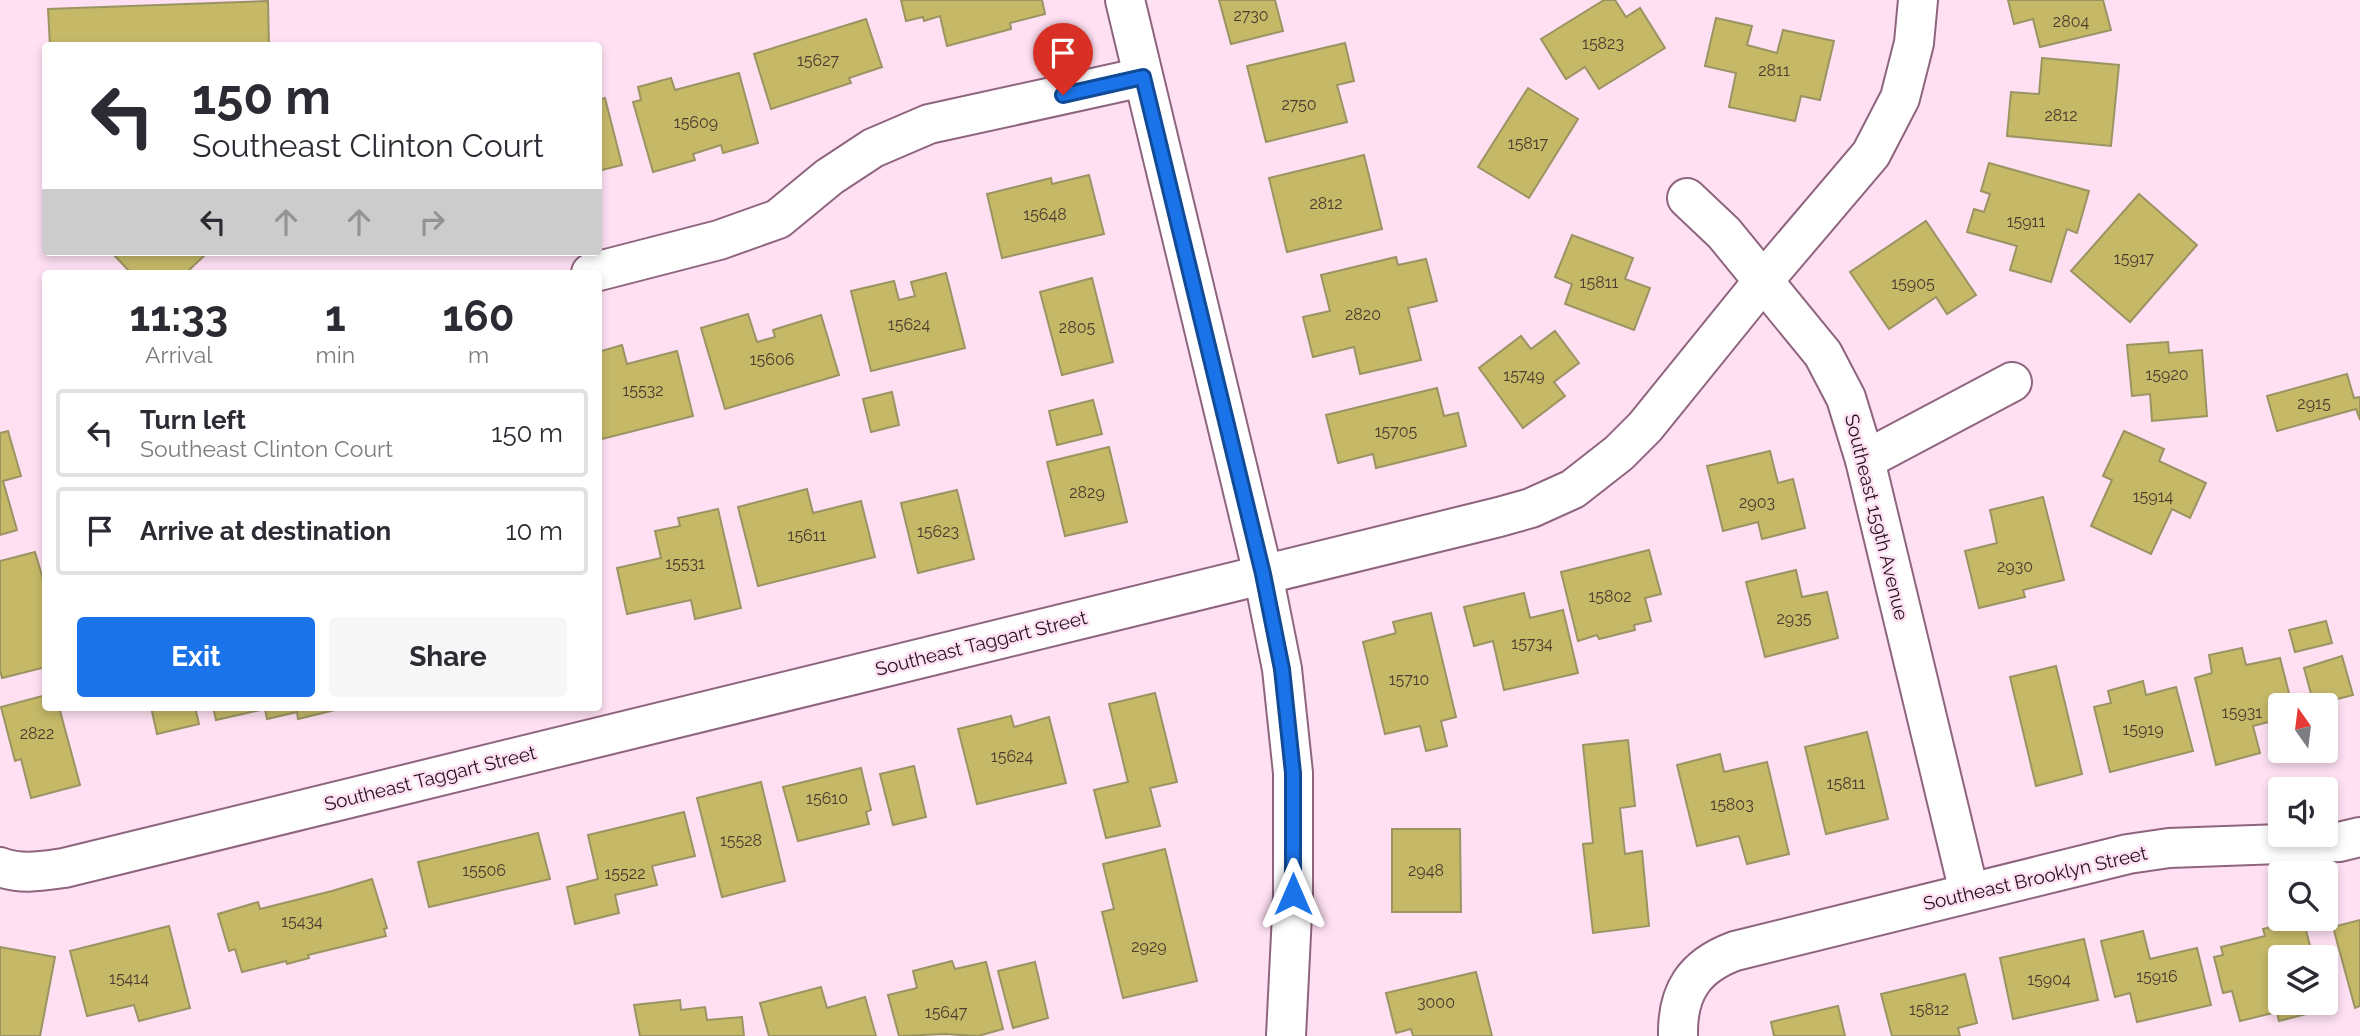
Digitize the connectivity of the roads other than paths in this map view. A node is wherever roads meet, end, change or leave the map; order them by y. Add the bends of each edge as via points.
1 (1125, 0) edge
2 (1919, 0) edge
3 (1143, 77) junction
4 (1687, 198) dead end
5 (602, 270) edge
6 (1764, 280) junction
7 (2012, 382) dead end
8 (1865, 460) junction
9 (1263, 574) junction
10 (2360, 837) edge
11 (0, 867) edge
12 (1969, 892) junction
13 (1278, 1034) edge
14 (1678, 1036) edge

1 - 3 street
2 - 6 street via 1900,98 1871,154
3 - 5 street via 929,124 873,148 778,219 719,240
3 - 9 street
4 - 6 street
6 - 8 street, Southeast 159th Avenue via 1828,363 1846,398
6 - 9 street, Southeast Taggart Street via 1645,427 1573,489 1531,508
7 - 8 street
8 - 12 street, Southeast 159th Avenue
9 - 11 street, Southeast Taggart Street via 64,868 13,872
9 - 13 street via 1282,669 1293,773 1293,894
10 - 12 street, Southeast Brooklyn Street via 2339,842 2169,848
12 - 14 street, Southeast Brooklyn Street via 1715,958 1688,986 1681,1003

